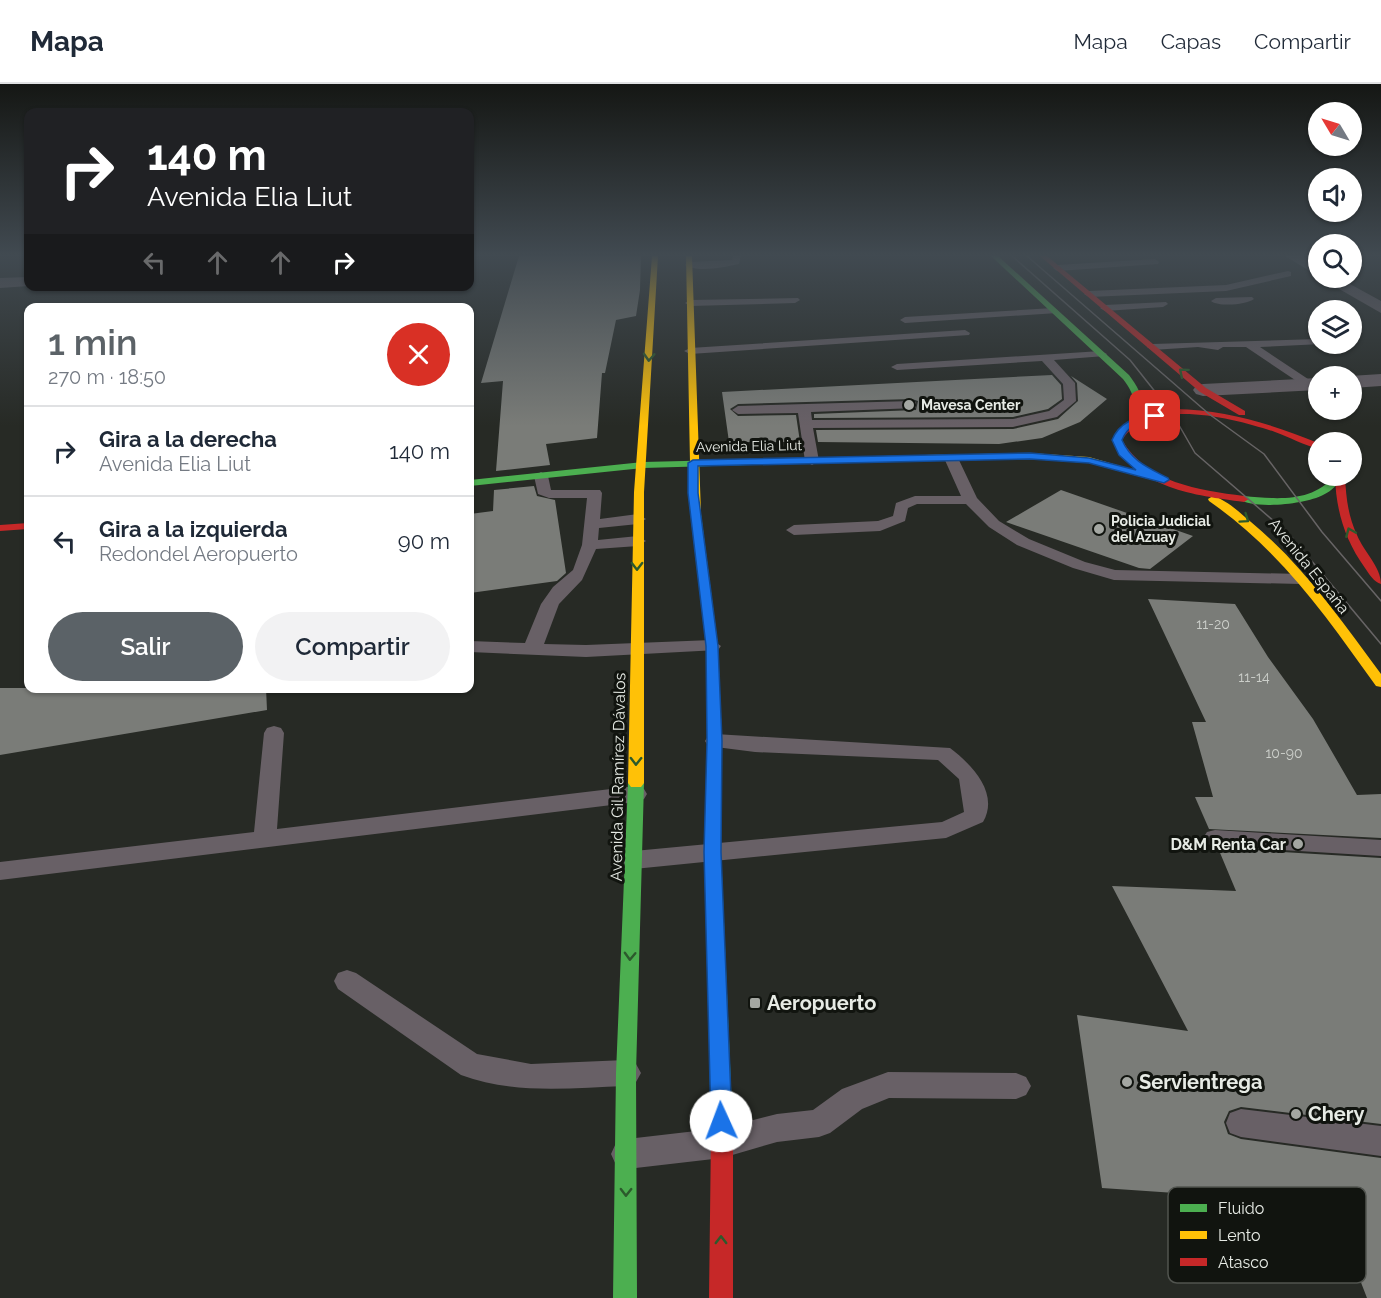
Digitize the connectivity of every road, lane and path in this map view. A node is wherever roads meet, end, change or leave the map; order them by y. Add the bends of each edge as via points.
1 (652, 313) edge
2 (690, 313) edge
3 (1026, 313) edge
4 (1055, 313) edge
5 (1111, 313) edge
6 (905, 320) dead end
7 (965, 333) dead end
8 (1308, 342) edge
9 (1248, 344) junction
10 (1152, 347) junction
11 (690, 351) junction
12 (1101, 354) junction
13 (1044, 357) junction
14 (897, 367) dead end
15 (1381, 380) edge
16 (1362, 381) edge
17 (1308, 382) edge
18 (1308, 384) edge
19 (1203, 390) junction
20 (912, 405) dead end
21 (804, 409) junction
22 (738, 410) dead end
23 (1135, 421) junction
24 (806, 424) junction
25 (1268, 425) junction
26 (1122, 429) junction
27 (1105, 439) dead end
28 (1308, 442) edge
29 (1088, 446) dead end
30 (1030, 456) junction
31 (951, 458) junction
32 (812, 461) junction
33 (693, 463) junction
34 (643, 465) junction
35 (542, 476) junction
36 (1164, 480) junction
37 (474, 483) edge
38 (1332, 486) edge
39 (1339, 486) edge
40 (1195, 490) junction
41 (970, 501) junction
42 (638, 519) junction
43 (592, 524) junction
44 (24, 526) edge
45 (0, 528) edge
46 (794, 530) dead end
47 (638, 541) junction
48 (590, 545) junction
49 (1301, 579) junction
50 (1381, 581) edge
51 (712, 646) junction
52 (474, 647) edge
53 (637, 649) junction
54 (532, 650) junction
55 (1381, 683) edge
56 (274, 733) dead end
57 (715, 741) junction
58 (636, 794) junction
59 (1215, 838) dead end
60 (265, 839) junction
61 (1381, 848) edge
62 (712, 852) junction
63 (634, 860) junction
64 (0, 871) edge
65 (347, 981) dead end
66 (626, 1073) junction
67 (1016, 1086) dead end
68 (1240, 1123) dead end
69 (1381, 1141) edge
70 (722, 1143) junction
71 (627, 1154) junction
72 (625, 1298) edge
73 (721, 1298) edge

1 -> 34 main road, Avenida Gil Ramírez Dávalos
2 - 11 main road
3 - 6 lane
4 - 12 main road
5 - 10 main road
7 - 11 lane
8 - 9 lane
9 - 10 lane
9 - 17 lane
19 -> 10 main road
11 - 33 main road
12 - 13 lane
12 - 23 main road via 1141,395 1141,409
13 - 14 lane
13 - 24 lane via 1069,383 1070,401 1053,414 1013,423
15 - 16 street
18 - 19 street via 1268,383
19 - 25 main road
20 - 21 lane
21 - 22 lane
21 - 24 lane
23 - 25 main road via 1172,413 1209,414
23 - 26 main road
24 - 32 lane
25 - 28 main road
26 - 27 main road
26 - 36 main road via 1117,440 1123,453 1138,467
29 - 30 main road, Avenida Elia Liut
30 - 31 main road, Avenida Elia Liut
30 - 36 main road, Avenida Elia Liut via 1089,460
31 - 32 main road, Avenida Elia Liut
31 - 41 lane
32 - 33 main road, Avenida Elia Liut
33 - 34 main road, Avenida Elia Liut
33 - 51 main road via 693,493
34 - 35 main road, Avenida Elia Liut
34 - 42 main road, Avenida Gil Ramírez Dávalos
35 - 37 main road, Avenida Elia Liut
35 - 43 lane via 543,491 549,494 595,493
36 - 40 main road
38 - 40 main road via 1299,500 1248,499
50 -> 39 main road via 1363,561 1338,501
40 -> 49 main road, Avenida España via 1256,526
41 - 46 lane via 915,500 901,506 900,518 880,526
41 - 49 lane via 994,524 1023,542 1114,575
42 - 43 lane
42 - 47 main road, Avenida Gil Ramírez Dávalos
43 - 48 lane
44 - 45 main road
47 - 48 lane
47 -> 53 main road, Avenida Gil Ramírez Dávalos
48 - 54 lane via 582,570 550,604
49 - 55 main road, Avenida España
51 - 53 lane
51 - 57 main road
52 - 54 lane
53 - 54 lane
53 -> 58 main road, Avenida Gil Ramírez Dávalos
56 - 60 lane
57 - 62 main road
57 - 62 lane via 943,753 967,772 976,793 975,816 946,830
58 - 60 lane
58 - 63 main road, Avenida Gil Ramírez Dávalos
59 - 61 lane
60 - 64 lane
62 - 63 lane
62 - 70 main road
63 -> 66 main road, Avenida Gil Ramírez Dávalos
65 - 66 lane via 471,1066 531,1077
66 - 71 main road, Avenida Gil Ramírez Dávalos
67 - 70 lane via 888,1085 852,1099 819,1123 777,1128
68 - 69 lane
70 - 71 lane
73 -> 70 main road
71 -> 72 main road, Avenida Gil Ramírez Dávalos

